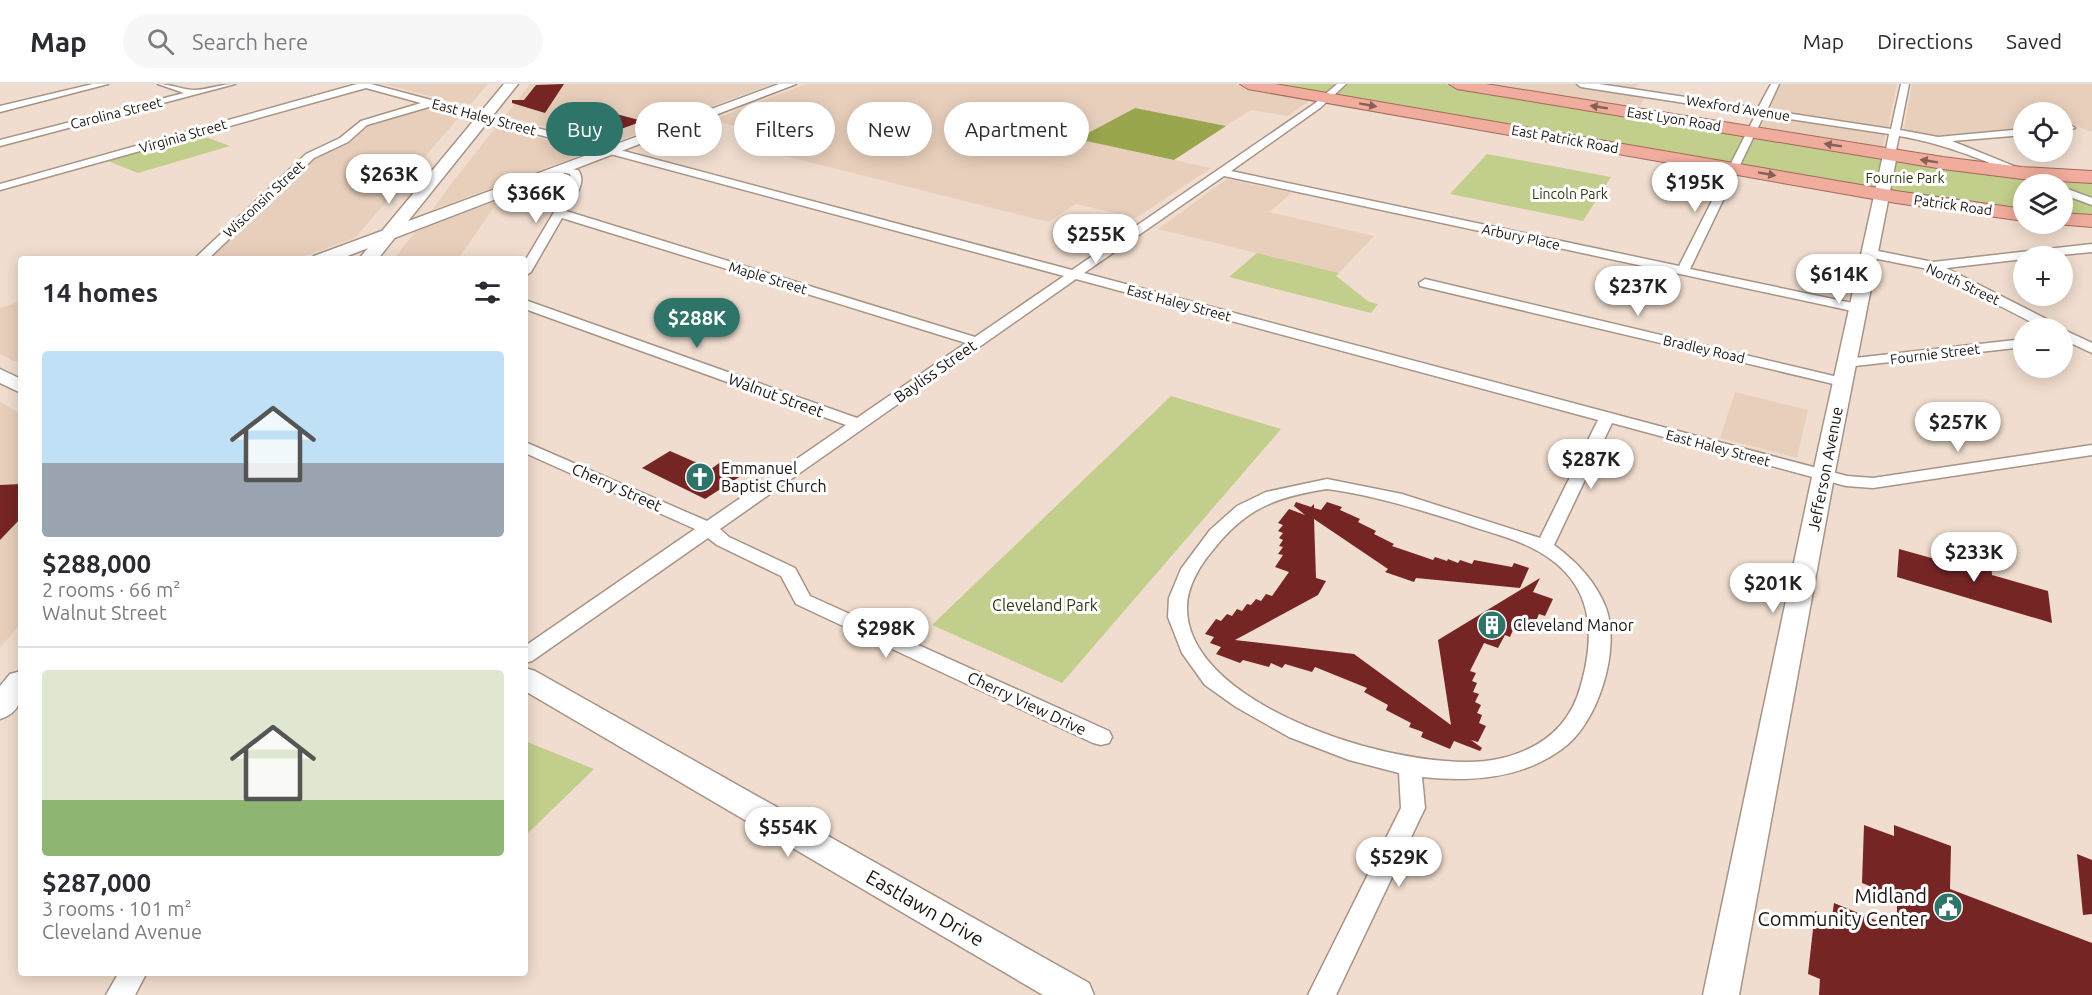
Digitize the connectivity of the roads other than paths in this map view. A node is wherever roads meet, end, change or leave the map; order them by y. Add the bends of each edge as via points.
1 (104, 84) edge
2 (162, 84) edge
3 (231, 84) edge
4 (511, 84) edge
5 (790, 84) edge
6 (1248, 84) edge
7 (1342, 84) edge
8 (1457, 84) edge
9 (1581, 84) edge
10 (1644, 84) edge
11 (1775, 84) edge
12 (1905, 84) edge
13 (364, 85) edge
14 (1637, 93) junction
15 (193, 94) junction
16 (1328, 98) junction
17 (431, 103) junction
18 (0, 109) edge
19 (1761, 112) junction
20 (486, 117) junction
21 (1751, 132) junction
22 (1895, 132) junction
23 (546, 133) edge
24 (2013, 133) edge
25 (1938, 140) junction
26 (0, 143) edge
27 (623, 146) edge
28 (623, 154) edge
29 (1890, 155) junction
30 (597, 156) edge
31 (1733, 168) junction
32 (562, 169) junction
33 (1221, 172) junction
34 (2022, 173) junction
35 (2092, 177) edge
36 (0, 187) edge
37 (1882, 194) junction
38 (2073, 194) edge
39 (2092, 202) edge
40 (559, 213) junction
41 (2013, 213) edge
42 (2073, 220) edge
43 (2092, 221) edge
44 (387, 235) junction
45 (2092, 248) edge
46 (1868, 253) junction
47 (203, 256) edge
48 (331, 256) edge
49 (370, 256) edge
50 (1932, 266) junction
51 (528, 267) edge
52 (1683, 271) junction
53 (1074, 275) junction
54 (1425, 282) dead end
55 (528, 304) edge
56 (1857, 308) junction
57 (2033, 318) edge
58 (2092, 335) edge
59 (2073, 336) edge
60 (2073, 341) edge
61 (976, 342) junction
62 (2013, 345) edge
63 (2092, 349) edge
64 (1844, 373) junction
65 (1607, 418) junction
66 (858, 424) junction
67 (528, 448) edge
68 (2092, 450) edge
69 (1823, 477) junction
70 (708, 528) junction
71 (1544, 547) junction
72 (528, 654) edge
73 (528, 680) edge
74 (18, 686) edge
75 (0, 707) edge
76 (1101, 737) dead end
77 (1410, 766) junction
78 (132, 976) edge
79 (120, 995) edge
80 (1076, 995) edge
81 (1322, 995) edge
82 (1721, 995) edge

1 - 18 street
2 - 15 street
3 - 15 street, Carolina Street
4 - 20 main road
5 - 27 street
6 - 16 highway, East Patrick Road
7 - 16 street, Bayliss Street
21 -> 8 highway, East Lyon Road
9 - 14 street, Wexford Avenue
10 - 14 street
11 - 19 street
12 - 22 street
13 - 17 street, East Haley Street
13 - 36 street, Virginia Street
14 - 19 street, Wexford Avenue
15 - 26 street, Carolina Street
16 -> 31 highway, East Patrick Road
16 - 33 street, Bayliss Street
17 - 20 street, East Haley Street
17 - 47 street, Wisconsin Street via 364,123 344,140 310,156
19 - 21 street
19 - 22 street, Wexford Avenue
20 - 23 street, East Haley Street
20 - 44 main road
29 -> 21 highway, East Lyon Road
21 - 31 street
22 - 25 street, Wexford Avenue
22 - 29 street
24 - 25 street
25 - 34 street
28 - 53 street, East Haley Street
34 -> 29 highway, East Lyon Road
29 - 37 street, Jefferson Avenue
30 - 32 street
31 -> 37 highway, East Patrick Road
31 - 52 street
32 - 40 street via 578,176
32 - 44 street
33 - 52 street, Arbury Place
33 - 53 street, Bayliss Street
34 - 35 highway, East Lyon Road
37 - 41 highway, Patrick Road
37 - 46 street, Jefferson Avenue
38 - 39 street
40 - 51 street
40 - 61 street, Maple Street
42 - 43 highway
44 - 48 street
44 - 49 main road
45 - 50 street
46 - 50 street, North Street
46 - 56 street, Jefferson Avenue
50 - 57 street, North Street
52 - 56 street, Arbury Place
53 - 61 street, Bayliss Street
53 - 65 street, East Haley Street
54 - 64 street, Bradley Road
55 - 66 street, Walnut Street
56 - 64 street, Jefferson Avenue
58 - 59 street
60 - 63 street
61 - 66 street, Bayliss Street
62 - 64 street, Fournie Street
64 - 69 street, Jefferson Avenue
65 - 69 street, East Haley Street
65 - 71 street
66 - 70 street, Bayliss Street
67 - 70 street, Cherry Street
68 - 69 street, East Haley Street via 1873,483
69 - 82 street, Jefferson Avenue
70 - 72 street, Bayliss Street
70 - 76 street, Cherry View Drive via 723,541 788,572 803,600
71 - 77 street via 1572,570 1590,595 1599,618 1599,652 1589,695 1573,727 1547,749 1517,763 1480,771 1436,771
71 - 77 street via 1381,492 1327,484 1293,489 1248,504 1220,527 1198,557 1183,583 1177,606 1191,653 1208,676 1293,731 1329,746
73 - 80 street, Eastlawn Drive
74 - 75 main road
77 - 81 street via 1413,808
78 - 79 street

